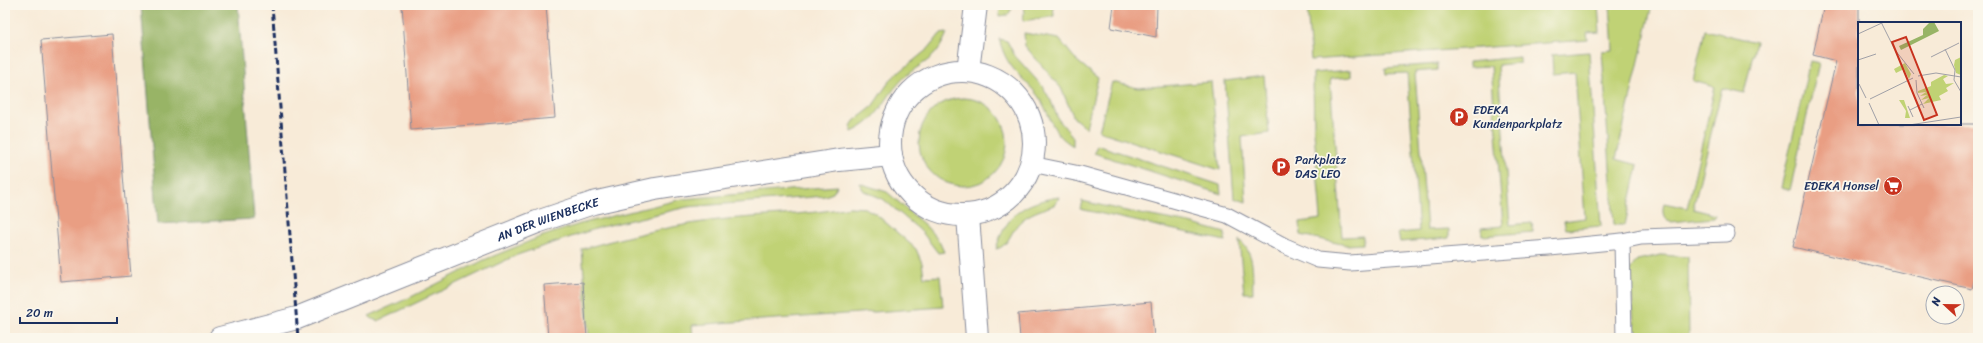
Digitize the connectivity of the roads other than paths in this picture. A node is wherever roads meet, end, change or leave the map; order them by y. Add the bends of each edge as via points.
1 (976, 5) edge
2 (968, 71) junction
3 (891, 155) junction
4 (1031, 164) junction
5 (968, 216) junction
6 (1727, 234) dead end
7 (1622, 241) junction
8 (220, 338) edge
9 (977, 338) edge
10 (1624, 338) edge

1 - 2 street
2 - 3 street via 946,73 926,80 909,94 896,112 890,133
2 - 4 street via 991,77 1012,90 1027,109 1034,132 1034,156
3 - 5 street via 902,182 910,193 927,207 947,214
3 - 8 street, AN DER WIENBECKE via 839,160 655,189 593,203 537,222 296,318
4 - 5 street via 1026,178 1011,197 991,210
4 - 7 lane via 1080,174 1232,217 1318,260 1350,263
5 - 9 street
6 - 7 lane via 1641,237
7 - 10 lane

